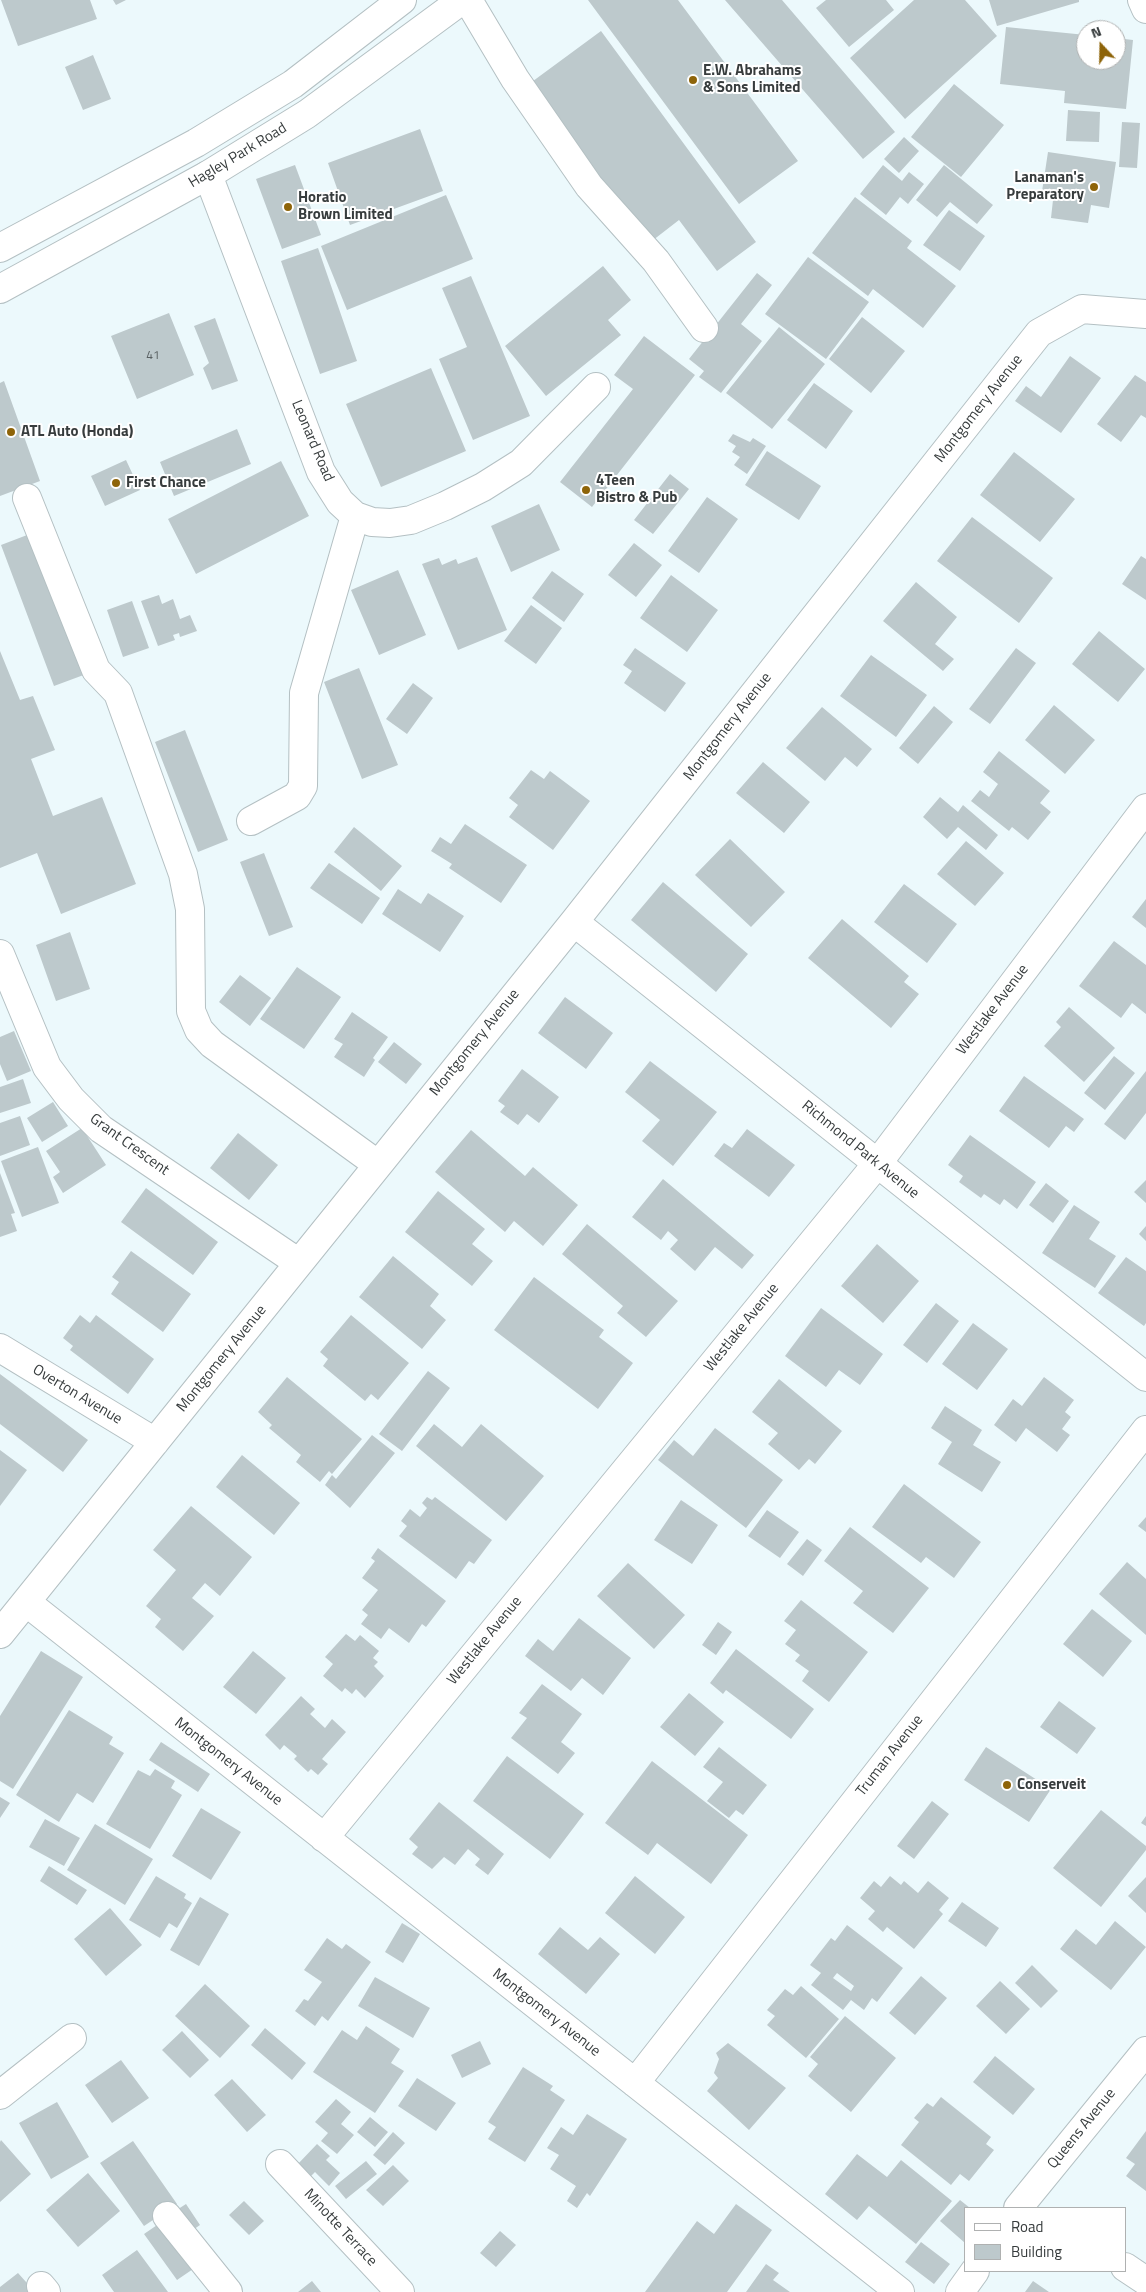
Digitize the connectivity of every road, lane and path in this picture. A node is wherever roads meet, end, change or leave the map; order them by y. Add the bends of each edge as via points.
1 (402, 0) edge
2 (462, 0) edge
3 (468, 0) edge
4 (1142, 0) edge
5 (1146, 9) edge
6 (208, 175) junction
7 (0, 248) edge
8 (0, 289) edge
9 (1146, 314) edge
10 (704, 328) dead end
11 (596, 387) dead end
12 (27, 498) dead end
13 (355, 516) junction
14 (1146, 808) edge
15 (251, 820) dead end
16 (574, 922) junction
17 (0, 954) edge
18 (377, 1164) junction
19 (877, 1164) junction
20 (299, 1263) junction
21 (0, 1348) edge
22 (1146, 1377) edge
23 (1146, 1430) edge
24 (155, 1442) junction
25 (26, 1602) junction
26 (0, 1634) edge
27 (324, 1838) junction
28 (72, 2038) dead end
29 (1146, 2050) edge
30 (635, 2083) junction
31 (0, 2095) edge
32 (280, 2164) dead end
33 (1026, 2206) edge
34 (167, 2216) dead end
35 (1126, 2268) edge
36 (974, 2272) edge
37 (1146, 2281) edge
38 (228, 2292) edge
39 (400, 2292) edge
40 (900, 2292) edge
41 (960, 2292) edge

1 - 7 street via 293,84 196,143
2 - 6 street, Hagley Park Road via 307,114
3 - 10 street via 515,79 589,186 656,261
4 - 5 street
6 - 8 street, Hagley Park Road
6 - 13 street, Leonard Road via 321,472 340,502
9 - 16 street, Montgomery Avenue via 1082,309 1039,333
11 - 13 street via 521,463 483,487 411,520 372,522
12 - 18 street via 96,670 118,693 183,874 190,909 191,1011 200,1030 212,1044
13 - 15 street via 304,693 303,786 297,796
14 - 19 street, Westlake Avenue
16 - 18 street, Montgomery Avenue
16 - 19 street, Richmond Park Avenue
17 - 20 street, Grant Crescent via 47,1066 71,1099 101,1129
18 - 20 street, Montgomery Avenue
19 - 22 street, Richmond Park Avenue
19 - 27 street, Westlake Avenue
20 - 24 street, Montgomery Avenue
21 - 24 street, Overton Avenue
23 - 30 street, Truman Avenue
24 - 25 street, Montgomery Avenue
25 - 26 street
25 - 27 street, Montgomery Avenue
27 - 30 street, Montgomery Avenue
28 - 31 street
29 - 33 street, Queens Avenue
30 - 40 street, Montgomery Avenue
32 - 39 street, Minotte Terrace
34 - 38 street
35 - 37 street
36 - 41 street

